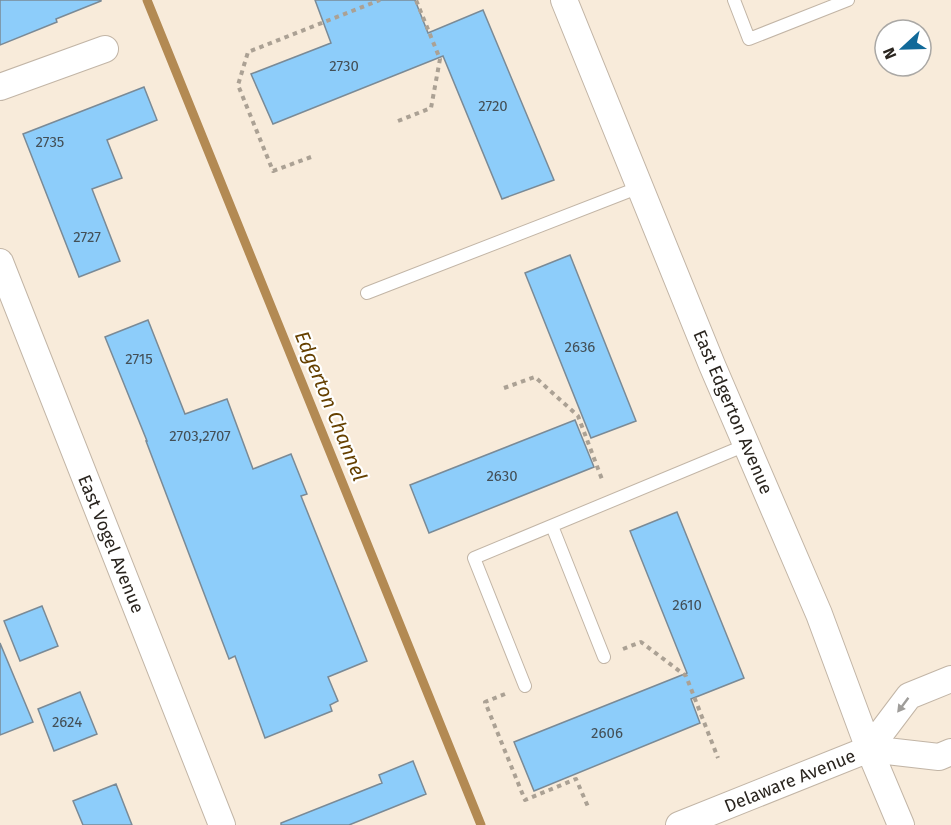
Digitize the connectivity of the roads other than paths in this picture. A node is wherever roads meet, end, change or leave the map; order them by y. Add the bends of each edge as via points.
1 (564, 0) edge
2 (734, 0) edge
3 (848, 0) edge
4 (105, 49) dead end
5 (0, 87) edge
6 (640, 187) junction
7 (0, 262) edge
8 (367, 293) dead end
9 (746, 445) junction
10 (552, 526) junction
11 (604, 657) dead end
12 (951, 679) edge
13 (525, 686) dead end
14 (869, 749) junction
15 (951, 752) edge
16 (222, 825) edge
17 (679, 825) edge
18 (901, 825) edge

1 - 6 street, East Edgerton Avenue
2 - 3 lane via 749,39
4 - 5 street
6 - 8 lane
6 - 9 street, East Edgerton Avenue
7 - 16 street, East Vogel Avenue
9 - 10 lane
9 - 14 street, East Edgerton Avenue via 819,614
10 - 11 lane
10 - 13 lane via 474,558
12 -> 14 street via 909,696
14 - 15 street via 939,757
14 - 17 street, Delaware Avenue
14 - 18 street, East Edgerton Avenue

